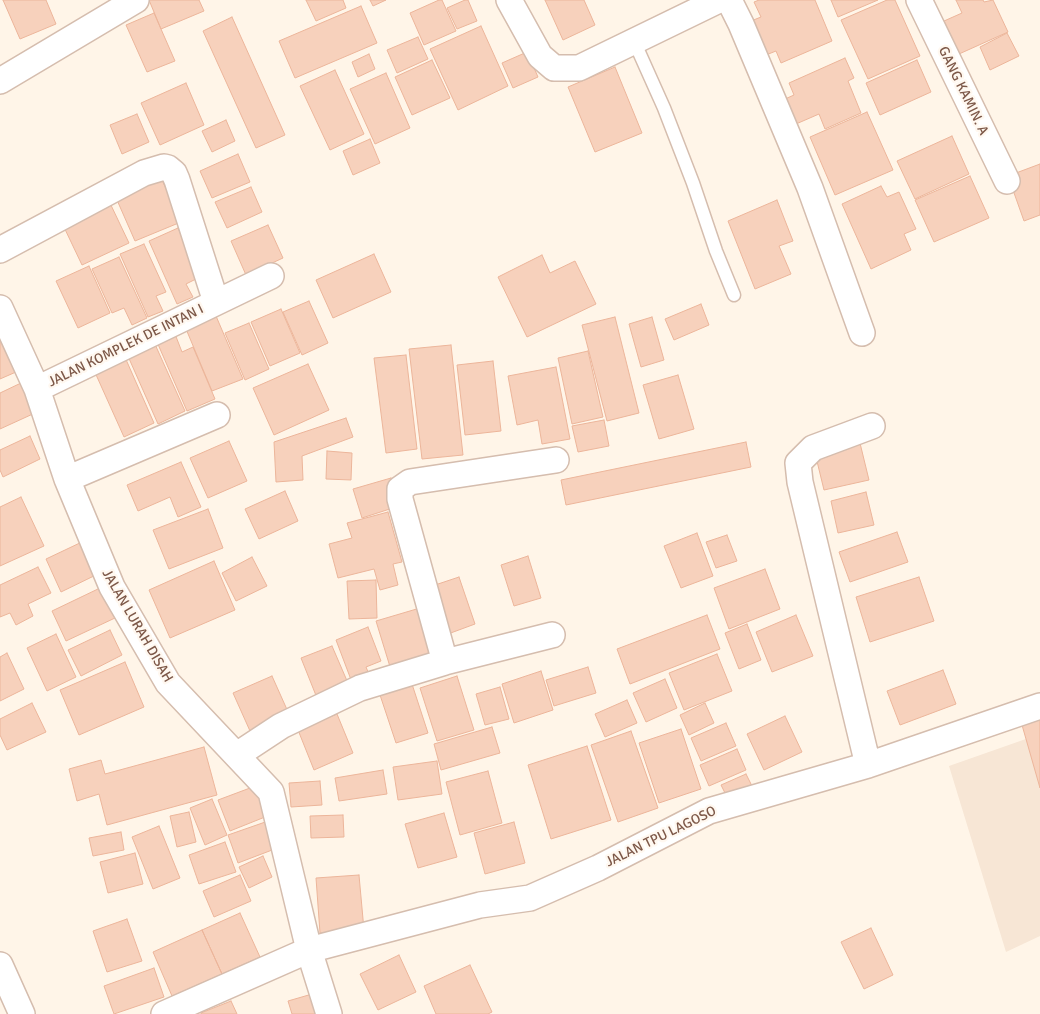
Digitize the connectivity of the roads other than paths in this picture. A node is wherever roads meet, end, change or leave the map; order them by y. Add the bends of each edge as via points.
1 (136, 0) edge
2 (509, 0) edge
3 (719, 0) edge
4 (729, 0) edge
5 (919, 0) edge
6 (634, 42) junction
7 (0, 81) edge
8 (1007, 181) dead end
9 (0, 250) edge
10 (271, 276) dead end
11 (734, 295) dead end
12 (216, 302) junction
13 (0, 308) edge
14 (862, 333) dead end
15 (37, 389) junction
16 (217, 415) dead end
17 (872, 426) dead end
18 (556, 460) dead end
19 (67, 479) junction
20 (552, 634) dead end
21 (445, 662) junction
22 (1040, 706) edge
23 (236, 755) junction
24 (868, 765) junction
25 (309, 950) junction
26 (0, 965) edge
27 (22, 1014) edge
28 (164, 1014) edge
29 (329, 1014) edge

1 - 7 street
2 - 6 street via 540,56 554,68 579,68
3 - 6 street
4 - 14 street via 810,188
5 - 8 street, GANG KAMIN. A
6 - 11 lane via 667,116
9 - 12 street, JALAN KOMPLEK DE INTAN I via 144,173 164,167 178,180
10 - 12 street, JALAN KOMPLEK DE INTAN I
12 - 15 street, JALAN KOMPLEK DE INTAN I
13 - 15 street, JALAN LURAH DISAH
15 - 19 street, JALAN LURAH DISAH
16 - 19 street
17 - 24 street via 812,448 798,463
18 - 21 street via 410,482 400,489 400,499
19 - 23 street, JALAN LURAH DISAH via 112,587 168,683
20 - 21 street
21 - 23 street via 360,688 281,726
22 - 24 street, JALAN TPU LAGOSO
23 - 25 street, JALAN LURAH DISAH via 273,797
24 - 25 street, JALAN TPU LAGOSO via 709,811 598,868 530,898 480,905
25 - 28 street, JALAN TPU LAGOSO
25 - 29 street, JALAN LURAH DISAH
26 - 27 street

